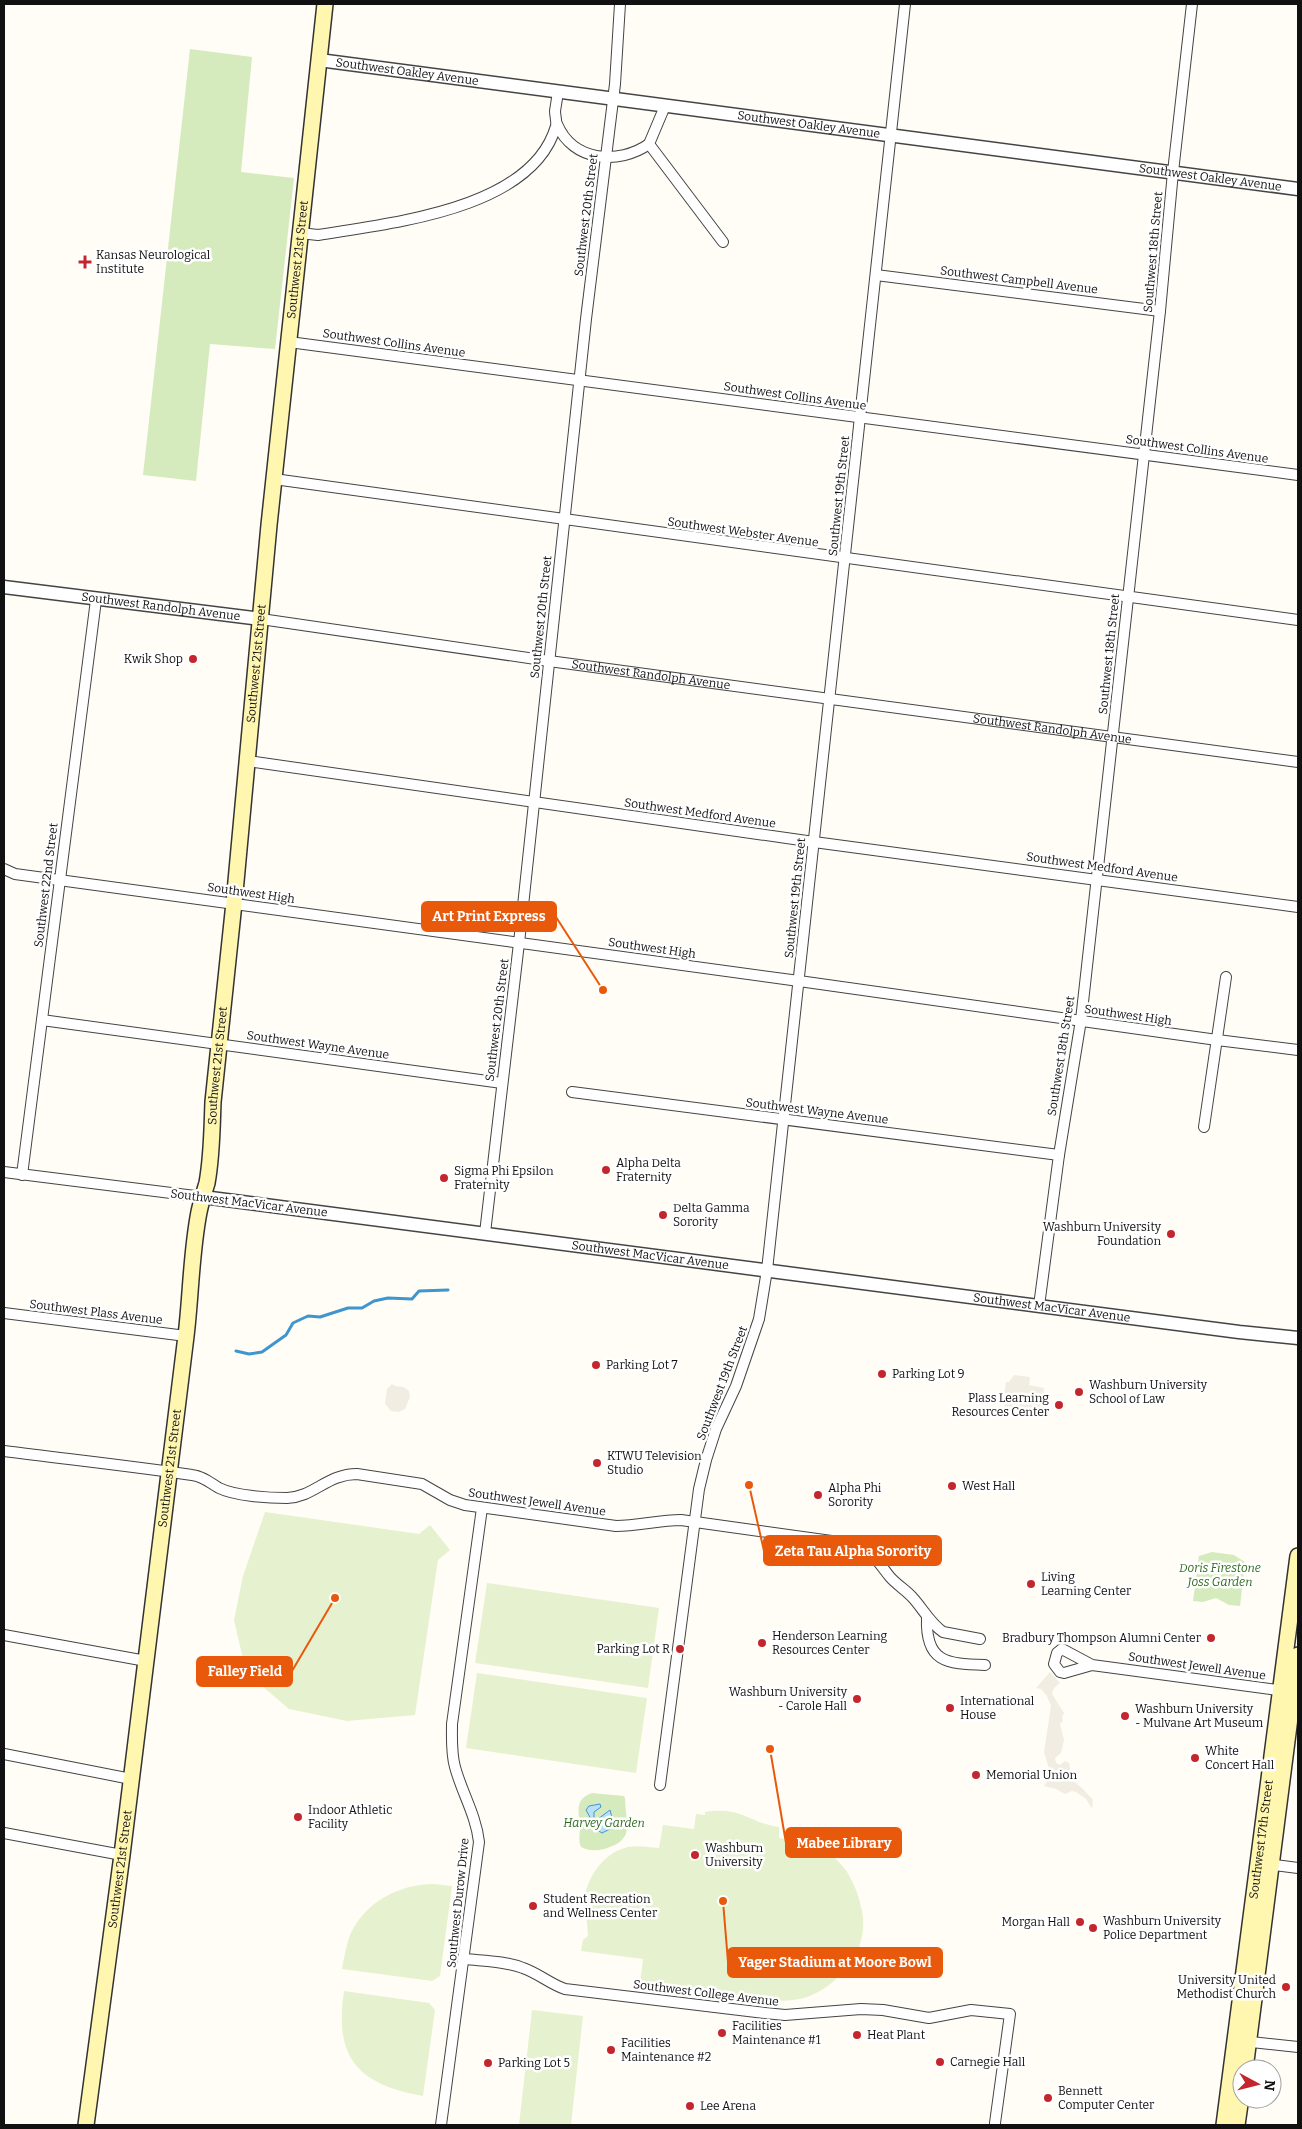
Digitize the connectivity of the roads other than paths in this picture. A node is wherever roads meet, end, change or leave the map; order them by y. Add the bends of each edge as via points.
1 (325, 4) edge
2 (620, 4) edge
3 (905, 4) edge
4 (1192, 4) edge
5 (319, 60) junction
6 (558, 92) junction
7 (613, 99) junction
8 (665, 106) junction
9 (557, 124) junction
10 (891, 136) junction
11 (650, 144) junction
12 (606, 158) junction
13 (1172, 172) junction
14 (1298, 189) edge
15 (300, 233) junction
16 (723, 242) dead end
17 (876, 275) junction
18 (1160, 310) junction
19 (289, 342) junction
20 (579, 380) junction
21 (860, 418) junction
22 (1144, 454) junction
23 (1298, 475) edge
24 (274, 479) junction
25 (564, 520) junction
26 (845, 558) junction
27 (4, 587) edge
28 (1128, 596) junction
29 (96, 600) junction
30 (262, 619) junction
31 (1298, 620) edge
32 (549, 661) junction
33 (830, 699) junction
34 (1112, 738) junction
35 (248, 761) junction
36 (1298, 762) edge
37 (534, 802) junction
38 (814, 842) junction
39 (4, 868) edge
40 (16, 874) junction
41 (4, 876) edge
42 (1096, 878) junction
43 (59, 880) junction
44 (234, 903) junction
45 (1298, 907) edge
46 (519, 943) junction
47 (1226, 976) dead end
48 (799, 981) junction
49 (42, 1020) junction
50 (1081, 1020) junction
51 (1217, 1040) junction
52 (219, 1044) junction
53 (1298, 1050) edge
54 (502, 1083) junction
55 (572, 1092) dead end
56 (784, 1120) junction
57 (1204, 1127) dead end
58 (1059, 1155) junction
59 (4, 1172) edge
60 (22, 1174) junction
61 (203, 1198) junction
62 (485, 1233) junction
63 (767, 1270) junction
64 (1039, 1306) junction
65 (4, 1313) edge
66 (186, 1336) junction
67 (1298, 1338) edge
68 (4, 1451) edge
69 (169, 1473) junction
70 (482, 1508) junction
71 (695, 1521) junction
72 (1298, 1556) edge
73 (927, 1617) junction
74 (4, 1635) edge
75 (980, 1640) dead end
76 (1298, 1655) edge
77 (146, 1661) junction
78 (985, 1665) dead end
79 (1092, 1665) dead end
80 (1291, 1691) edge
81 (4, 1754) edge
82 (131, 1779) junction
83 (660, 1785) dead end
84 (4, 1833) edge
85 (122, 1855) junction
86 (1265, 1864) junction
87 (1298, 1868) edge
88 (465, 1959) junction
89 (1242, 2041) junction
90 (1298, 2047) edge
91 (1244, 2059) edge
92 (1239, 2109) edge
93 (995, 2123) dead end
94 (86, 2125) edge
95 (441, 2125) edge
96 (1224, 2125) edge
97 (1237, 2125) edge

1 - 5 main road, Southwest 21st Street
2 - 7 street, Southwest 20th Street
3 - 10 street, Southwest 19th Street
4 - 13 street, Southwest 18th Street
5 - 6 street, Southwest Oakley Avenue
5 - 15 main road, Southwest 21st Street
6 - 7 street, Southwest Oakley Avenue
6 - 9 street
7 - 8 street, Southwest Oakley Avenue
7 - 12 street, Southwest 20th Street
8 - 10 street, Southwest Oakley Avenue
8 - 11 street
9 - 12 street via 563,136 579,149
9 - 15 street via 547,146 528,170 477,199 408,220 318,235
10 - 13 street, Southwest Oakley Avenue
10 - 17 street, Southwest 19th Street
11 - 12 street via 629,155
11 - 16 street
12 - 20 street, Southwest 20th Street
13 - 14 street, Southwest Oakley Avenue
13 - 18 street, Southwest 18th Street
15 - 19 main road, Southwest 21st Street
17 - 18 street, Southwest Campbell Avenue
17 - 21 street, Southwest 19th Street
18 - 22 street, Southwest 18th Street
19 - 20 street, Southwest Collins Avenue
19 - 24 main road, Southwest 21st Street
20 - 21 street, Southwest Collins Avenue
20 - 25 street, Southwest 20th Street
21 - 22 street, Southwest Collins Avenue
21 - 26 street, Southwest 19th Street
22 - 23 street, Southwest Collins Avenue
22 - 28 street, Southwest 18th Street
24 - 25 street, Southwest Webster Avenue
24 - 30 main road, Southwest 21st Street
25 - 26 street, Southwest Webster Avenue
25 - 32 street, Southwest 20th Street
26 - 28 street, Southwest Webster Avenue
26 - 33 street, Southwest 19th Street
27 - 29 street, Southwest Randolph Avenue
28 - 31 street, Southwest Webster Avenue
28 - 34 street, Southwest 18th Street
29 - 30 street, Southwest Randolph Avenue
29 - 43 street, Southwest 22nd Street
30 - 32 street, Southwest Randolph Avenue
30 - 35 main road, Southwest 21st Street
32 - 33 street, Southwest Randolph Avenue
32 - 37 street, Southwest 20th Street
33 - 34 street, Southwest Randolph Avenue
33 - 38 street, Southwest 19th Street
34 - 36 street, Southwest Randolph Avenue
34 - 42 street, Southwest 18th Street
35 - 37 street, Southwest Medford Avenue
35 - 44 main road, Southwest 21st Street
37 - 38 street, Southwest Medford Avenue
37 - 46 street, Southwest 20th Street
38 - 42 street, Southwest Medford Avenue
38 - 48 street, Southwest 19th Street
39 - 40 street, Southwest High
40 - 41 street
40 - 43 street, Southwest High
42 - 45 street, Southwest Medford Avenue
42 - 50 street, Southwest 18th Street
43 - 44 street, Southwest High
43 - 49 street, Southwest 22nd Street
44 - 46 street, Southwest High
44 - 52 main road, Southwest 21st Street
46 - 48 street, Southwest High
46 - 54 street, Southwest 20th Street
47 - 51 street
48 - 50 street, Southwest High
48 - 56 street, Southwest 19th Street
49 - 52 street, Southwest Wayne Avenue
49 - 60 street, Southwest 22nd Street
50 - 51 street, Southwest High
50 - 58 street, Southwest 18th Street
51 - 53 street, Southwest High
51 - 57 street
52 - 54 street, Southwest Wayne Avenue
52 - 61 main road, Southwest 21st Street
54 - 62 street, Southwest 20th Street
55 - 56 street, Southwest Wayne Avenue
56 - 58 street, Southwest Wayne Avenue
56 - 63 street, Southwest 19th Street
58 - 64 street, Southwest 18th Street
59 - 60 street, Southwest MacVicar Avenue
60 - 61 street, Southwest MacVicar Avenue
61 - 62 street, Southwest MacVicar Avenue
61 - 66 main road, Southwest 21st Street via 190,1274
62 - 63 street, Southwest MacVicar Avenue
63 - 64 street, Southwest MacVicar Avenue
63 - 71 street, Southwest 19th Street via 759,1319 706,1460
64 - 67 street, Southwest MacVicar Avenue
65 - 66 street, Southwest Plass Avenue
66 - 69 main road, Southwest 21st Street
68 - 69 street, Southwest Jewell Avenue
69 - 70 street, Southwest Jewell Avenue via 194,1475 230,1492 289,1498 313,1490 330,1479 357,1474 413,1482 456,1503
69 - 77 main road, Southwest 21st Street
70 - 71 street, Southwest Jewell Avenue via 616,1526 662,1520
70 - 88 street, Southwest Durow Drive via 452,1724 455,1767 474,1814 479,1842
71 - 73 street, Southwest Jewell Avenue via 861,1547 876,1558
71 - 83 street, Southwest 19th Street
72 - 80 main road, Southwest 17th Street
73 - 75 street, Southwest Jewell Avenue via 943,1632
73 - 78 street via 928,1643 938,1657 953,1663
74 - 77 street
76 - 80 main road, Southwest 17th Street
77 - 82 main road, Southwest 21st Street
79 - 80 street, Southwest Jewell Avenue
80 - 86 main road, Southwest 17th Street
81 - 82 street
82 - 85 main road, Southwest 21st Street
84 - 85 street
85 - 94 main road, Southwest 21st Street
86 - 87 street
86 - 89 main road, Southwest 17th Street
88 - 93 street, Southwest College Avenue via 514,1965 565,1989 765,2013 785,2015 866,2009 929,2018 972,2010 1010,2014
88 - 95 street, Southwest Durow Drive
89 - 90 street
89 - 91 main road, Southwest 17th Street
89 - 96 main road, Southwest 17th Street
92 - 97 main road

